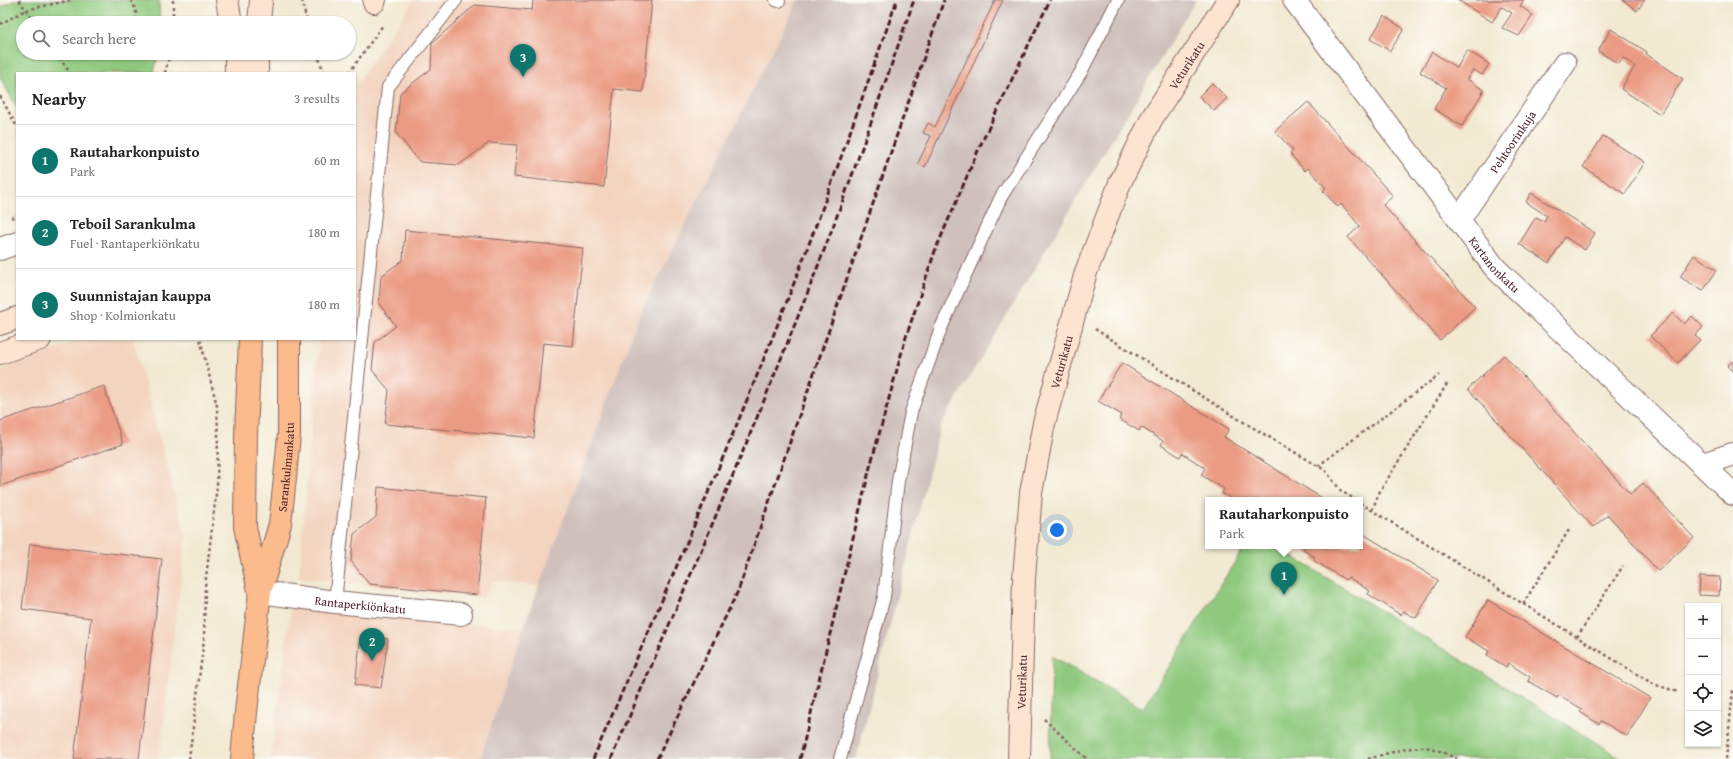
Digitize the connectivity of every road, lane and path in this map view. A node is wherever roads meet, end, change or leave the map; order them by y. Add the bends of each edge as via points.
1 (19, 0) edge
2 (71, 0) edge
3 (131, 0) edge
4 (172, 0) edge
5 (227, 0) edge
6 (261, 0) edge
7 (302, 0) edge
8 (456, 0) edge
9 (1118, 0) edge
10 (1228, 0) edge
11 (1294, 0) edge
12 (26, 10) junction
13 (30, 16) edge
14 (136, 16) edge
15 (173, 16) edge
16 (230, 16) edge
17 (260, 16) edge
18 (305, 16) edge
19 (0, 24) edge
20 (384, 24) dead end
21 (61, 60) edge
22 (168, 60) edge
23 (236, 60) edge
24 (257, 60) edge
25 (319, 60) edge
26 (1565, 63) dead end
27 (69, 72) edge
28 (165, 72) edge
29 (236, 72) edge
30 (257, 72) edge
31 (324, 72) edge
32 (350, 72) edge
33 (0, 96) edge
34 (16, 125) edge
35 (1459, 220) junction
36 (16, 243) edge
37 (0, 249) edge
38 (16, 318) edge
39 (0, 324) edge
40 (1095, 329) dead end
41 (37, 340) edge
42 (200, 340) edge
43 (250, 340) edge
44 (288, 340) edge
45 (0, 353) edge
46 (1439, 375) dead end
47 (1447, 384) dead end
48 (1733, 454) edge
49 (1703, 464) junction
50 (1318, 466) junction
51 (1733, 494) edge
52 (1351, 497) edge
53 (1363, 505) edge
54 (1372, 510) junction
55 (1568, 530) dead end
56 (1623, 566) dead end
57 (260, 592) junction
58 (335, 602) junction
59 (1523, 604) junction
60 (461, 614) dead end
61 (1577, 637) junction
62 (1733, 690) edge
63 (1678, 692) dead end
64 (1021, 702) junction
65 (189, 759) edge
66 (242, 759) edge
67 (840, 759) edge
68 (1019, 759) edge
69 (1087, 759) edge
70 (1368, 759) edge
71 (1457, 759) edge
72 (1726, 759) edge

1 - 12 path
2 - 12 path
3 - 14 path
4 - 15 path
5 - 16 street
6 - 17 street
7 - 18 path
8 - 58 lane via 388,87
9 - 67 lane via 1081,72 1001,197 941,328 911,412 898,481 884,597
10 - 64 street, Veturikatu via 1152,118 1120,184 1086,272 1044,423 1031,493 1024,578
11 - 35 street, Kartanonkatu
12 - 13 path
12 - 19 path
20 - 32 path
21 - 27 path
22 - 28 path
23 - 29 street
24 - 30 street
25 - 31 path
26 - 35 street, Pehtoorinkuja
33 - 34 path
35 - 49 street, Kartanonkatu via 1495,268
36 - 37 street
38 - 39 street
40 - 50 path
41 - 45 street
42 - 65 path via 217,406 217,486 206,586 204,639
43 - 57 main road, Sarankulmankatu via 245,527
44 - 57 main road, Sarankulmankatu via 289,435 282,509
46 - 50 path
47 - 54 path via 1380,491
48 - 49 street
49 - 51 street, Kartanonkatu
50 - 52 path via 1325,470 1340,491
53 - 54 path
54 - 59 path
55 - 59 path
56 - 61 path
57 - 58 street, Rantaperkiönkatu
57 - 66 main road, Sarankulmankatu
58 - 60 street, Rantaperkiönkatu
59 - 61 path
61 - 63 path via 1653,684
62 - 72 path
64 - 68 street, Veturikatu
64 - 69 path
70 - 71 path via 1401,750 1426,747

